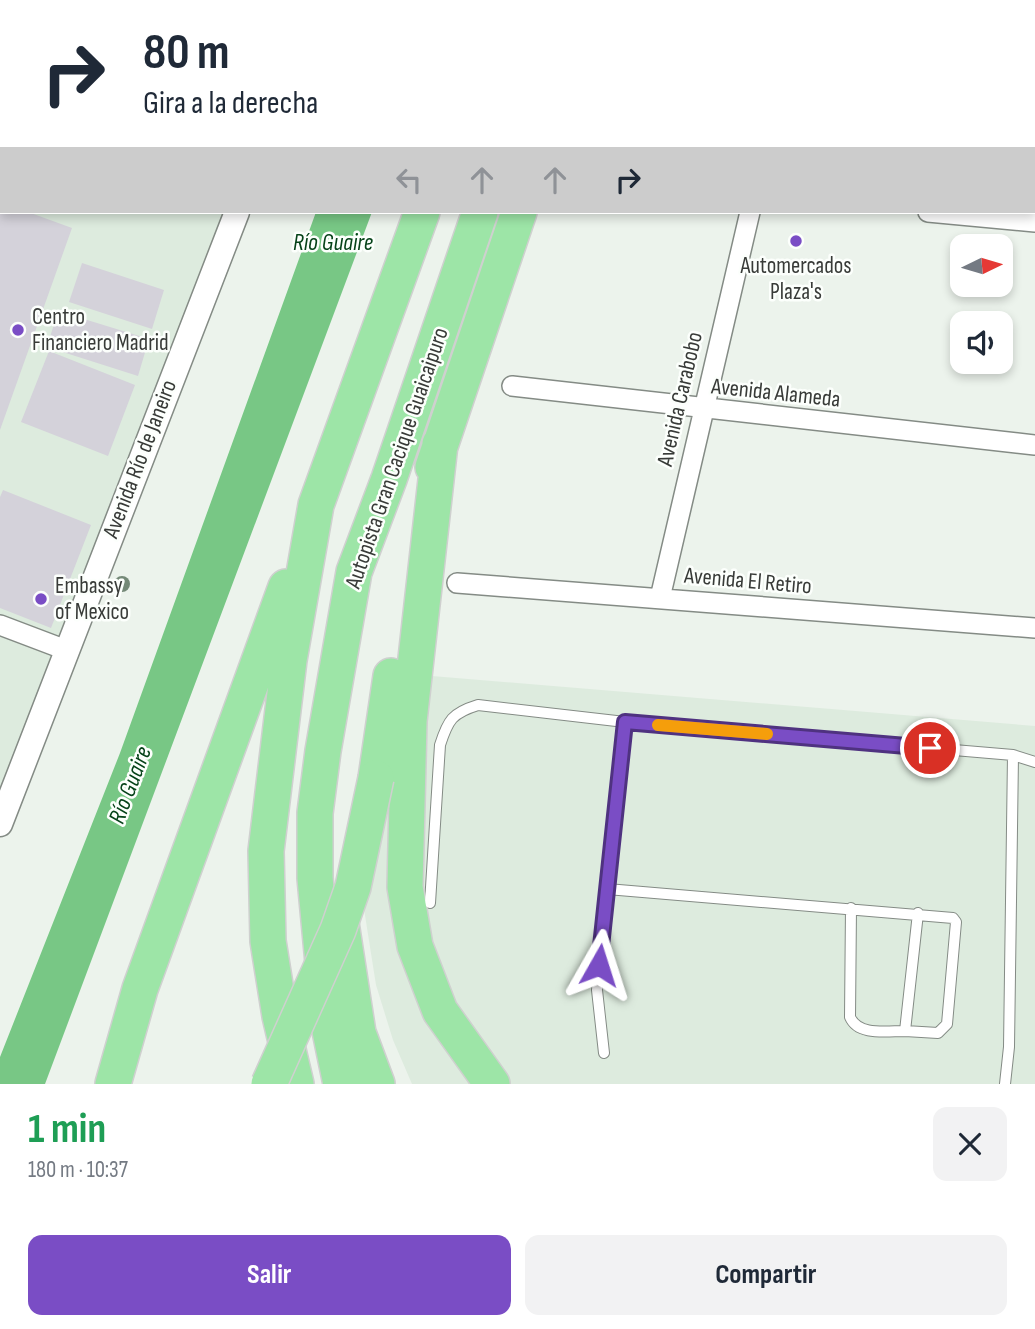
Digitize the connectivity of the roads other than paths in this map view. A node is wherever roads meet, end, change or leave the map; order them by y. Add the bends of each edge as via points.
1 (236, 214) edge
2 (421, 214) edge
3 (479, 214) edge
4 (518, 214) edge
5 (750, 214) edge
6 (964, 214) edge
7 (999, 216) edge
8 (1035, 222) edge
9 (512, 386) dead end
10 (702, 410) junction
11 (1035, 445) edge
12 (389, 479) junction
13 (316, 505) junction
14 (457, 583) dead end
15 (660, 598) junction
16 (0, 625) edge
17 (1035, 628) edge
18 (66, 650) junction
19 (625, 722) junction
20 (1013, 755) junction
21 (1035, 762) edge
22 (391, 779) junction
23 (0, 824) edge
24 (607, 889) junction
25 (430, 903) dead end
26 (851, 908) junction
27 (918, 913) junction
28 (140, 989) junction
29 (905, 1031) junction
30 (604, 1053) dead end
31 (88, 1084) edge
32 (113, 1084) edge
33 (269, 1084) edge
34 (296, 1084) edge
35 (341, 1084) edge
36 (377, 1084) edge
37 (492, 1084) edge
38 (1005, 1084) edge

1 - 18 street, Avenida Río de Janeiro
2 - 13 highway
3 - 12 highway, Autopista Gran Cacique Guaicaipuro
4 - 22 highway via 440,444 415,542
5 - 10 street, Avenida Carabobo
6 - 7 street
7 - 8 street
9 - 10 street, Avenida Alameda
10 - 11 street, Avenida Alameda
10 - 15 street, Avenida Carabobo
12 - 35 highway, Autopista Gran Cacique Guaicaipuro via 354,572 315,813 319,942
12 - 36 highway via 344,737 335,885 358,1033
13 - 28 highway
13 - 34 highway via 279,729 266,851 268,941
14 - 15 street, Avenida El Retiro
15 - 17 street, Avenida El Retiro
16 - 18 street
18 - 23 street, Avenida Río de Janeiro
19 - 20 lane
19 - 24 lane
19 - 25 lane via 478,705 447,721 440,745
20 - 21 lane
20 - 38 lane via 1010,1047
22 - 33 highway, bridge via 349,898
22 - 37 highway via 415,946 440,1011
24 - 26 lane
24 - 30 lane via 597,990
26 - 27 lane
26 - 29 lane via 853,1025 862,1030
27 - 29 lane
27 - 29 lane via 948,916 956,922 947,1024 938,1033
28 - 31 highway via 106,1036
28 - 32 highway

